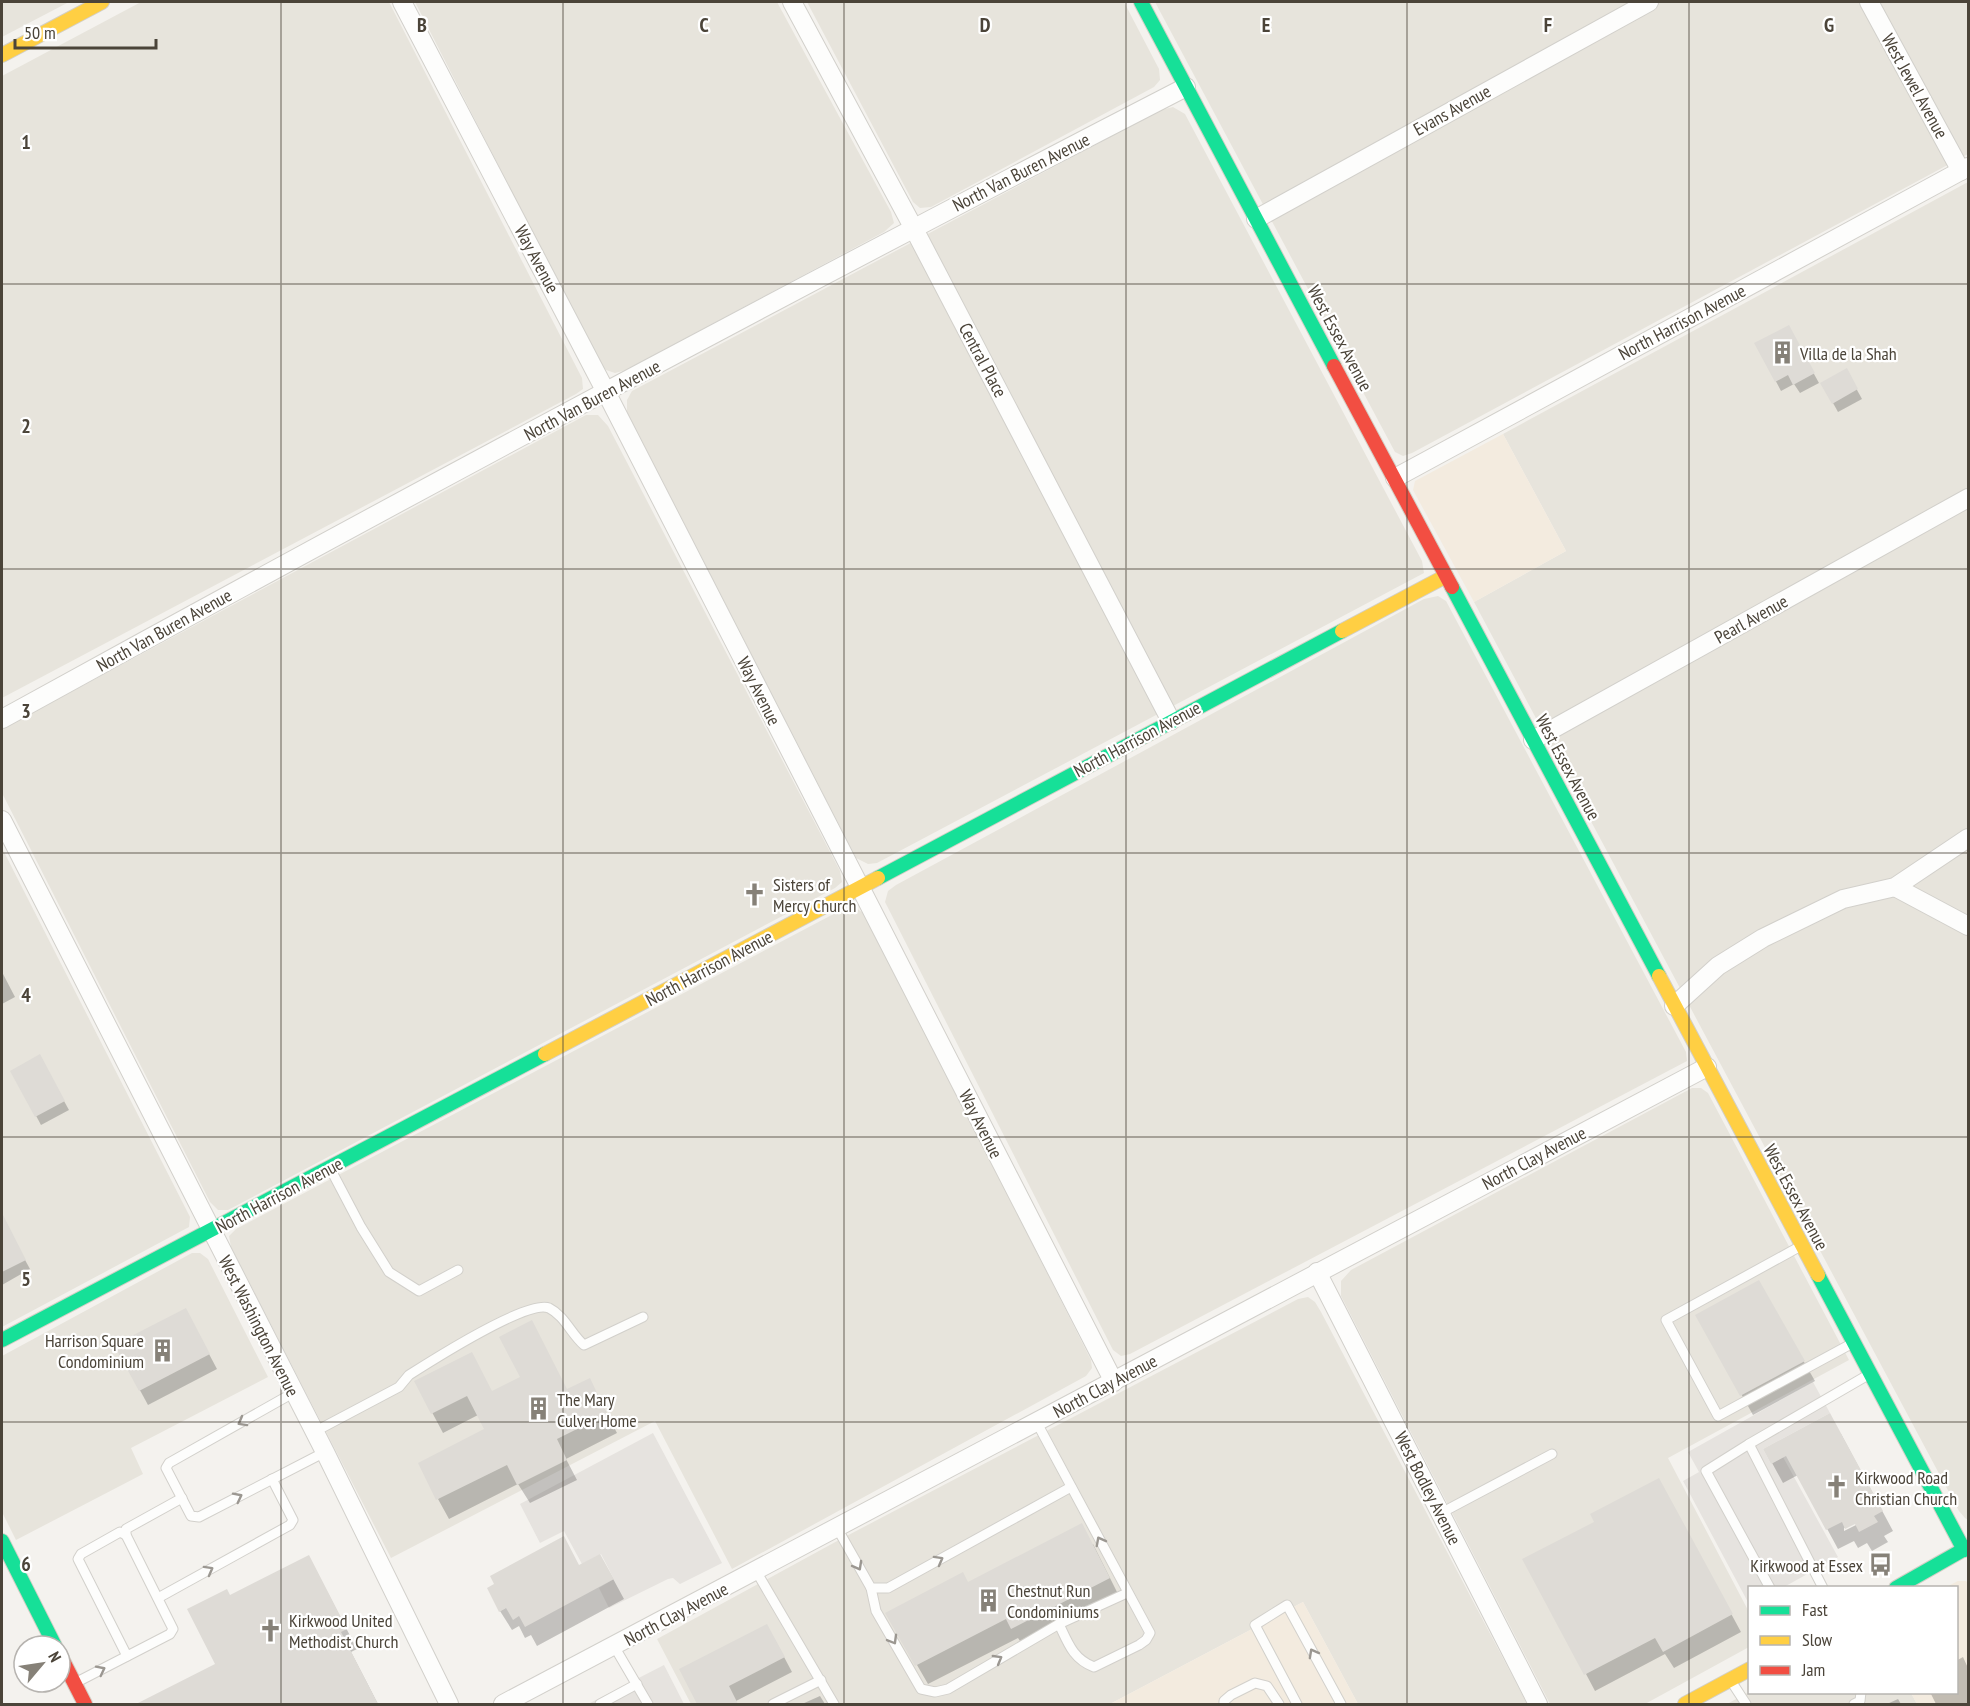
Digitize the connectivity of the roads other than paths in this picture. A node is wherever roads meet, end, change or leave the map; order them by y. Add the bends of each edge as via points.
1 (102, 2) edge
2 (402, 2) edge
3 (792, 2) edge
4 (1141, 2) edge
5 (1649, 2) edge
6 (1869, 2) edge
7 (2, 55) edge
8 (1186, 87) junction
9 (1965, 169) edge
10 (1256, 219) junction
11 (913, 227) junction
12 (606, 392) junction
13 (1395, 478) junction
14 (1968, 498) edge
15 (1446, 576) junction
16 (2, 719) edge
17 (1170, 721) junction
18 (1533, 740) junction
19 (2, 820) edge
20 (1968, 838) edge
21 (1895, 887) junction
22 (861, 888) junction
23 (1968, 926) edge
24 (1674, 1006) junction
25 (1707, 1067) junction
26 (330, 1168) junction
27 (211, 1230) junction
28 (1802, 1246) junction
29 (458, 1270) dead end
30 (1317, 1272) junction
31 (644, 1317) dead end
32 (2, 1340) edge
33 (1853, 1343) junction
34 (1870, 1374) junction
35 (1114, 1382) junction
36 (293, 1393) junction
37 (1037, 1423) junction
38 (314, 1432) junction
39 (1749, 1444) junction
40 (325, 1452) junction
41 (1552, 1454) dead end
42 (272, 1479) junction
43 (1071, 1487) junction
44 (182, 1498) junction
45 (1441, 1513) junction
46 (837, 1528) junction
47 (126, 1535) junction
48 (2, 1541) edge
49 (1967, 1552) edge
50 (756, 1571) junction
51 (1769, 1586) edge
52 (1822, 1586) edge
53 (1898, 1586) edge
54 (871, 1588) junction
55 (1127, 1593) junction
56 (158, 1598) junction
57 (1059, 1624) junction
58 (49, 1634) edge
59 (614, 1646) junction
60 (127, 1656) junction
61 (1748, 1670) edge
62 (72, 1678) edge
63 (1730, 1679) junction
64 (821, 1680) junction
65 (75, 1684) junction
66 (637, 1684) junction
67 (85, 1704) edge
68 (449, 1704) edge
69 (503, 1704) edge
70 (600, 1704) edge
71 (648, 1704) edge
72 (773, 1704) edge
73 (834, 1704) edge
74 (1224, 1704) edge
75 (1279, 1704) edge
76 (1297, 1704) edge
77 (1341, 1704) edge
78 (1538, 1704) edge
79 (1685, 1704) edge
80 (1746, 1704) edge

1 - 7 street
2 - 12 street, Way Avenue
3 - 11 street, Central Place
4 - 8 street, West Essex Avenue
5 - 10 street, Evans Avenue
6 - 9 street, West Jewel Avenue
8 - 10 street, West Essex Avenue
8 - 11 street, North Van Buren Avenue
9 - 13 street, North Harrison Avenue
10 - 13 street, West Essex Avenue
11 - 12 street, North Van Buren Avenue
11 - 17 street, Central Place
12 - 16 street, North Van Buren Avenue
12 - 22 street, Way Avenue
13 - 15 street, West Essex Avenue
14 - 18 street, Pearl Avenue
15 - 17 street, North Harrison Avenue
15 - 18 street, West Essex Avenue
17 - 22 street, North Harrison Avenue
18 - 24 street, West Essex Avenue
19 - 27 street, West Washington Avenue
20 - 21 street
21 - 23 street
21 - 24 street via 1843,899 1763,938 1718,966
22 - 26 street, North Harrison Avenue
22 - 35 street, Way Avenue
24 - 25 street, West Essex Avenue
25 - 28 street, West Essex Avenue
25 - 30 street, North Clay Avenue
26 - 27 street, North Harrison Avenue
26 - 29 lane via 389,1272 419,1291
27 - 32 street, North Harrison Avenue
27 - 36 street, West Washington Avenue
28 - 33 street, West Essex Avenue
28 - 33 lane via 1666,1320 1718,1416
30 - 35 street, North Clay Avenue
30 - 45 street, West Bodley Avenue
31 - 38 lane via 584,1345 554,1312 538,1306 494,1326 409,1375 399,1388
33 - 34 street, West Essex Avenue
34 - 39 lane
34 - 49 street, West Essex Avenue
35 - 37 street, North Clay Avenue
36 - 38 street, West Washington Avenue
36 -> 44 lane via 169,1463 166,1468
37 - 43 lane
37 - 46 street, North Clay Avenue
38 - 40 street, West Washington Avenue
39 - 51 lane via 1706,1471
39 - 52 lane
40 - 42 lane
40 - 68 street, West Washington Avenue
41 - 45 lane
44 -> 42 lane via 191,1516 199,1517
56 -> 42 lane via 290,1525 292,1520
54 -> 43 lane via 888,1588
55 -> 43 lane
44 - 47 lane via 126,1529
45 - 78 street, West Bodley Avenue
46 - 50 street, North Clay Avenue
46 -> 54 lane
47 - 56 lane
47 - 60 lane via 120,1532 78,1559
48 - 58 street
49 - 53 street
50 - 59 street, North Clay Avenue
50 - 64 lane
54 -> 57 lane via 876,1611 921,1689 935,1692 948,1689
55 - 57 lane
55 - 57 lane via 1150,1633 1139,1645 1094,1667 1074,1655
56 - 60 lane via 173,1629
59 - 66 lane
59 - 69 street, North Clay Avenue
65 -> 60 lane
61 - 63 street
62 - 65 street
63 - 79 street
63 - 80 lane
64 - 72 lane
64 - 73 lane
65 - 67 street
66 - 70 lane
66 - 71 lane
74 - 75 lane via 1231,1695 1255,1683 1267,1686
77 -> 76 lane via 1287,1605 1255,1625

